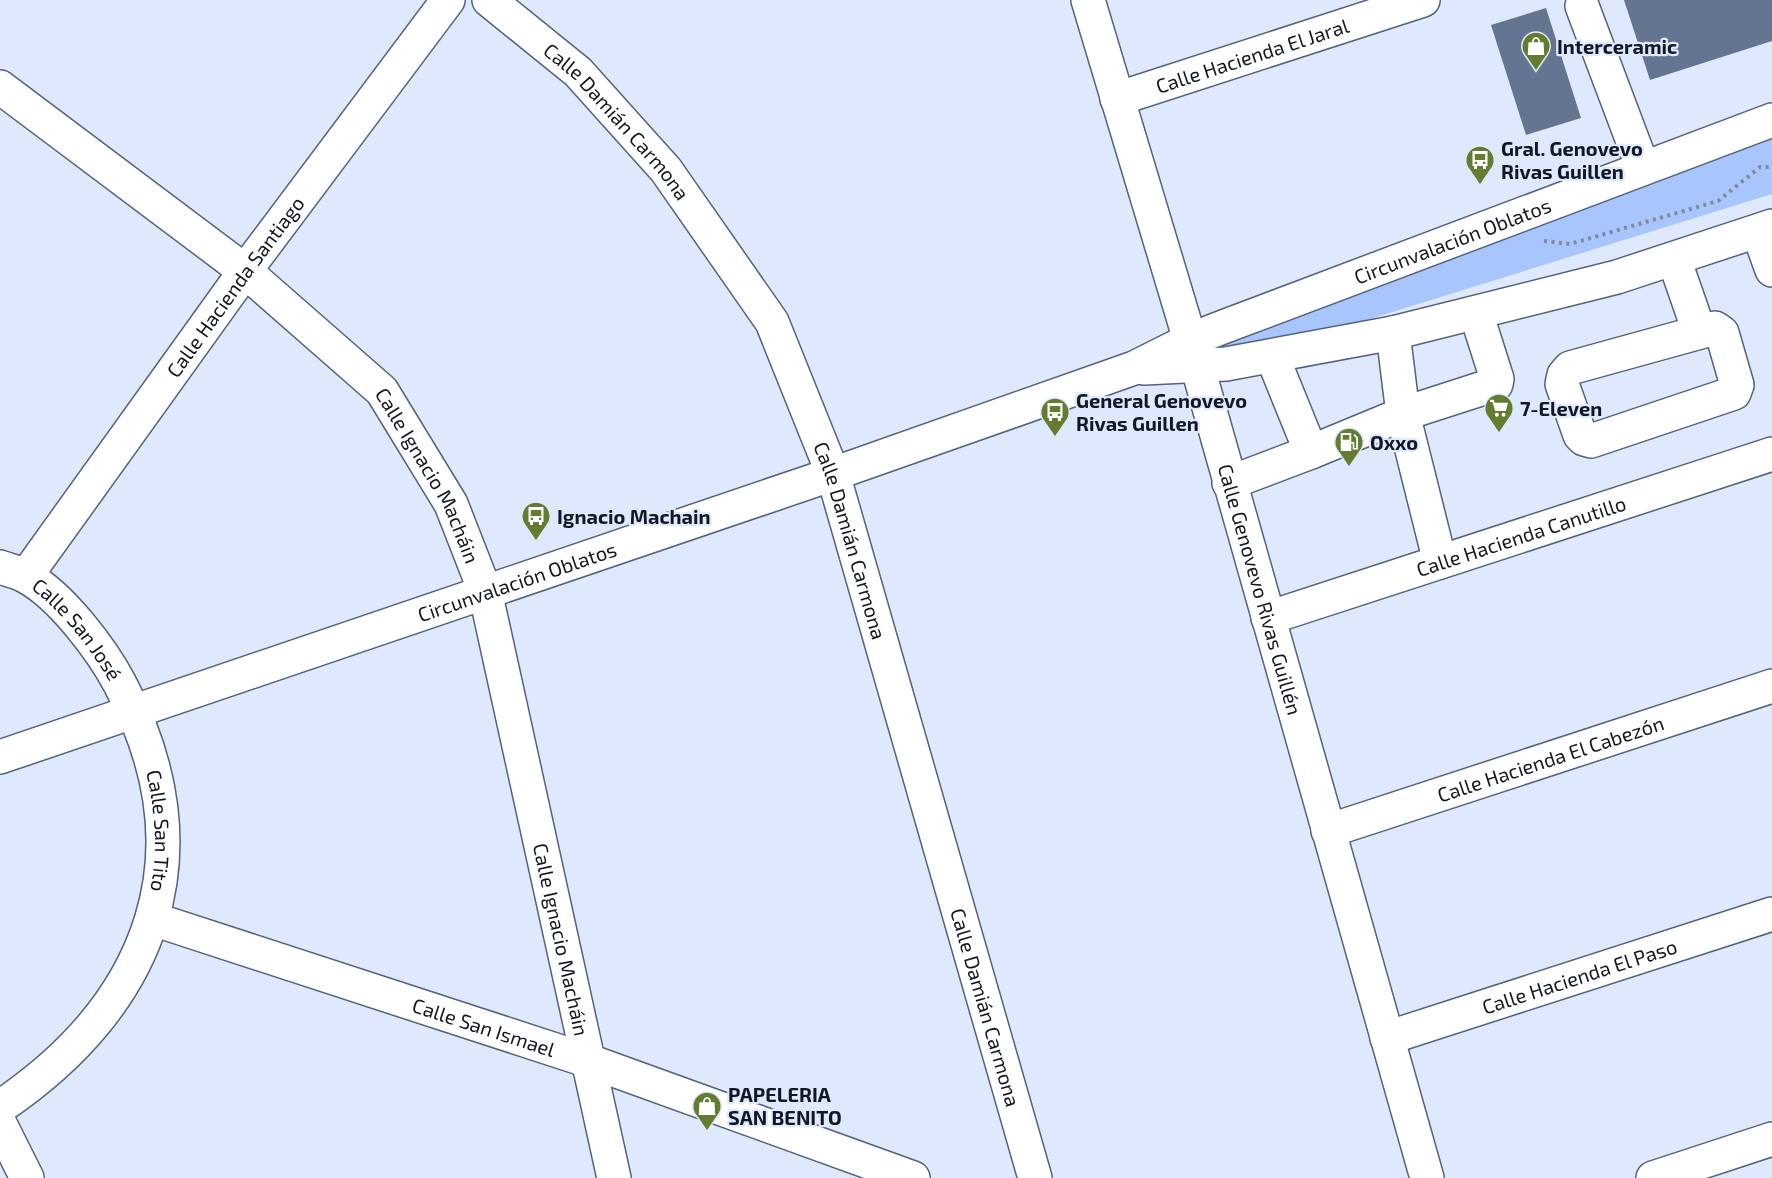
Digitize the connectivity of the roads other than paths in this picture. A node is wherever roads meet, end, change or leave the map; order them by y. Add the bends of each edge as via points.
1 (448, 0) edge
2 (489, 0) edge
3 (1088, 0) edge
4 (1423, 0) edge
5 (1582, 6) dead end
6 (0, 87) edge
7 (1117, 99) junction
8 (1772, 120) edge
9 (1643, 168) junction
10 (1765, 229) edge
11 (1674, 259) junction
12 (1772, 270) edge
13 (245, 271) junction
14 (1476, 312) junction
15 (1699, 331) junction
16 (1393, 333) junction
17 (1193, 353) junction
18 (1272, 356) junction
19 (1403, 414) junction
20 (1311, 452) junction
21 (1772, 454) edge
22 (832, 474) junction
23 (1229, 483) junction
24 (1440, 562) junction
25 (13, 572) edge
26 (484, 591) junction
27 (1268, 618) junction
28 (1772, 686) edge
29 (135, 712) junction
30 (0, 757) edge
31 (1328, 831) junction
32 (1772, 914) edge
33 (153, 919) junction
34 (1387, 1038) junction
35 (589, 1061) junction
36 (0, 1107) edge
37 (0, 1124) edge
38 (1772, 1139) edge
39 (27, 1178) edge
40 (614, 1178) edge
41 (913, 1178) edge
42 (1035, 1178) edge
43 (1427, 1178) edge
44 (1653, 1178) edge

1 - 13 street, Calle Hacienda Santiago
2 - 22 street, Calle Damián Carmona via 578,72 666,170 772,322
3 - 7 street, Calle Genovevo Rivas Guillén
4 - 7 street, Calle Hacienda El Jaral
5 - 9 street
6 - 13 street, Calle Ignacio Macháin
7 - 17 street, Calle Genovevo Rivas Guillén
8 - 9 street, Circunvalación Oblatos
9 - 17 street, Circunvalación Oblatos
10 - 11 street, Circunvalación Oblatos
10 - 12 street
11 - 14 street, Circunvalación Oblatos
11 - 15 street
13 - 25 street, Calle Hacienda Santiago
13 - 26 street, Calle Ignacio Macháin via 382,391 451,504
14 - 16 street, Circunvalación Oblatos
14 - 19 street via 1496,384
15 - 15 street via 1570,368 1562,384 1580,435 1591,441 1734,393 1737,385 1722,333 1715,328
16 - 18 street, Circunvalación Oblatos
16 - 19 street
17 - 18 street, Circunvalación Oblatos
17 - 22 street, Circunvalación Oblatos via 1134,368
17 - 23 street, Calle Genovevo Rivas Guillén
18 - 20 street
19 - 20 street
19 - 24 street
20 - 23 street
21 - 24 street, Calle Hacienda Canutillo
22 - 26 street, Circunvalación Oblatos
22 - 42 street, Calle Damián Carmona
23 - 27 street, Calle Genovevo Rivas Guillén
24 - 27 street, Calle Hacienda Canutillo
25 - 29 street, Calle San José via 58,603 87,633
26 - 29 street, Circunvalación Oblatos
26 - 35 street, Calle Ignacio Macháin
27 - 31 street, Calle Genovevo Rivas Guillén
28 - 31 street, Calle Hacienda El Cabezón
29 - 30 street, Circunvalación Oblatos
29 - 33 street, Calle San Tito via 152,766 161,813 163,860
31 - 34 street, Calle Genovevo Rivas Guillén
32 - 34 street, Calle Hacienda El Paso
33 - 35 street, Calle San Ismael
33 - 36 street, Calle San Tito via 134,967 106,1010 75,1047 35,1083
34 - 43 street, Calle Genovevo Rivas Guillén
35 - 40 street, Calle Ignacio Macháin
35 - 41 street, Calle San Ismael
37 - 39 street
38 - 44 street

